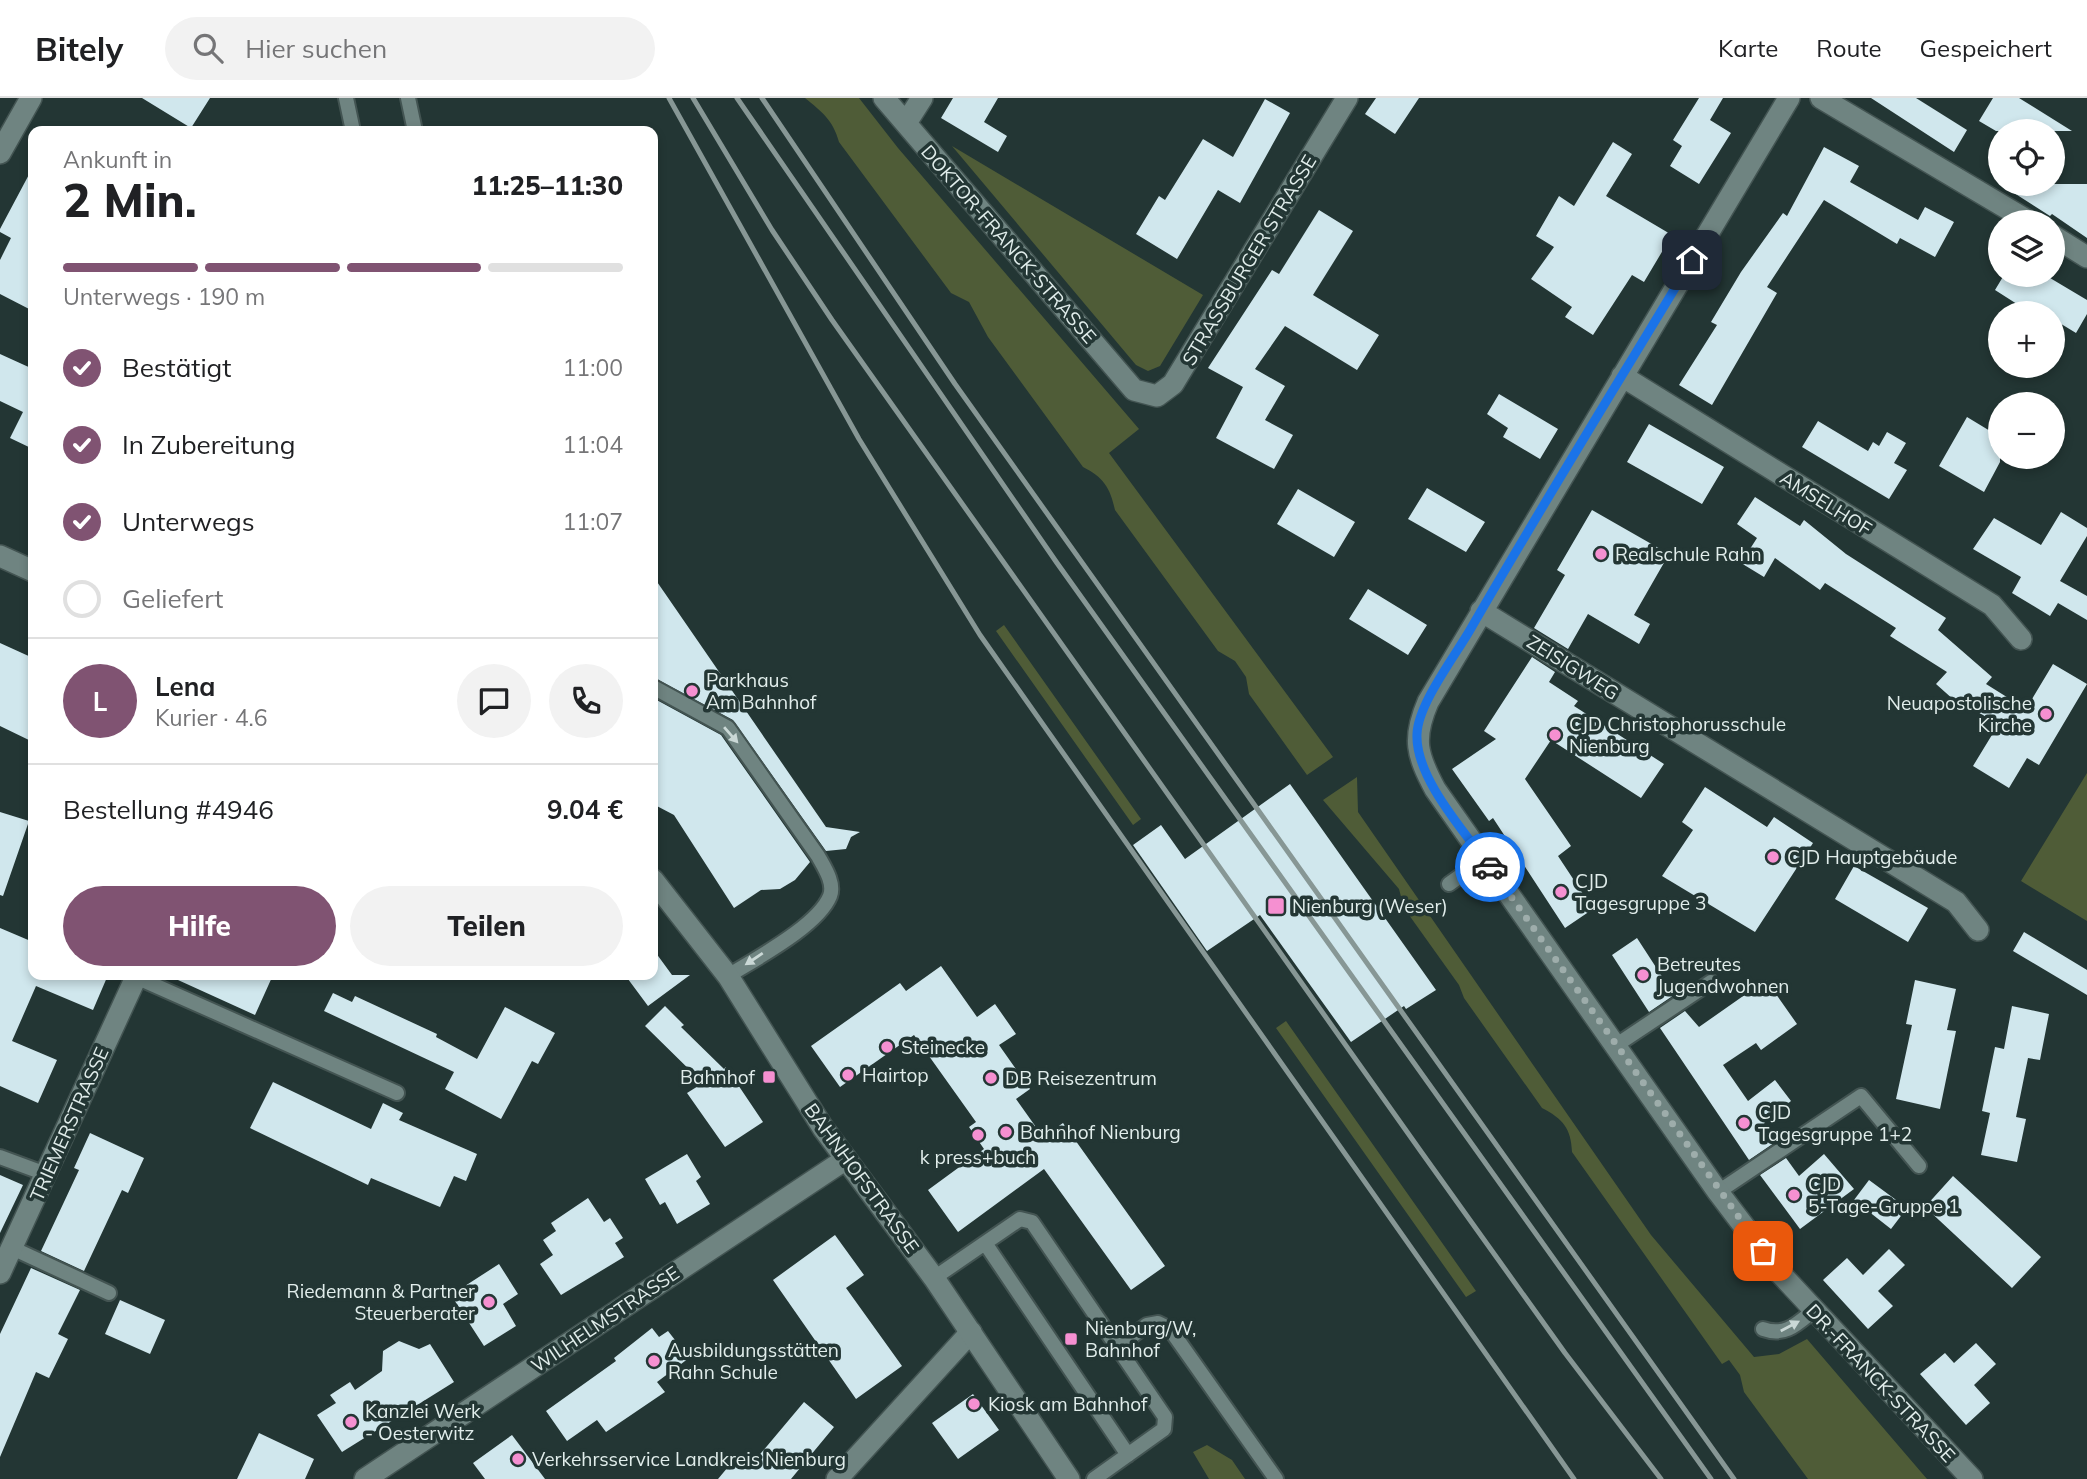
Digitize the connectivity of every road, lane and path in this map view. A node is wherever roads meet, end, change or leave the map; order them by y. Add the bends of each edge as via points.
1 (31, 98) edge
2 (346, 98) edge
3 (408, 98) edge
4 (884, 98) edge
5 (922, 98) edge
6 (1347, 98) edge
7 (1789, 98) edge
8 (1821, 98) edge
9 (906, 123) junction
10 (352, 126) edge
11 (414, 126) edge
12 (0, 153) edge
13 (2010, 210) edge
14 (2065, 243) edge
15 (2087, 257) edge
16 (1622, 376) junction
17 (1134, 390) joint
18 (0, 556) edge
19 (28, 569) edge
20 (1481, 611) junction
21 (2021, 639) dead end
22 (658, 690) edge
23 (1484, 859) junction
24 (1449, 884) dead end
25 (658, 886) edge
26 (1978, 930) dead end
27 (728, 976) junction
28 (134, 980) edge
29 (145, 980) edge
30 (1711, 982) dead end
31 (1615, 1046) junction
32 (397, 1093) dead end
33 (0, 1157) edge
34 (846, 1159) junction
35 (1919, 1166) dead end
36 (46, 1174) junction
37 (1718, 1192) junction
38 (985, 1243) junction
39 (12, 1248) junction
40 (0, 1273) edge
41 (934, 1278) junction
42 (109, 1293) dead end
43 (1814, 1310) junction
44 (1763, 1329) dead end
45 (971, 1332) junction
46 (1117, 1347) junction
47 (1128, 1455) junction
48 (365, 1479) edge
49 (837, 1479) edge
50 (1069, 1479) edge
51 (1094, 1479) edge
52 (1276, 1479) edge
53 (1972, 1479) edge

1 - 12 street
2 - 10 lane
3 - 11 lane
4 - 9 street, DOKTOR-FRANCK-STRASSE
5 - 9 street
6 - 17 street, STRASSBURGER STRASSE via 1173,384 1157,396
7 - 16 street
8 - 13 street
9 - 17 street, DOKTOR-FRANCK-STRASSE
14 - 15 street
16 - 20 street
16 - 21 street, AMSELHOF via 1992,605
18 - 19 street
20 - 23 street, DR.-FRANCK-STRASSE via 1428,702 1417,733 1422,765
20 - 26 street, ZEISIGWEG via 1956,902
22 -> 27 lane via 728,729 830,878 831,895 813,919
23 - 24 lane
23 - 31 street, DR.-FRANCK-STRASSE
25 - 27 street, BAHNHOFSTRASSE
27 - 34 street, BAHNHOFSTRASSE
28 - 36 street, TRIEMERSTRASSE
29 - 32 lane
30 - 31 lane
31 - 37 street, DR.-FRANCK-STRASSE
33 - 36 lane
34 - 41 street, BAHNHOFSTRASSE
34 - 48 street, WILHELMSTRASSE
35 - 37 lane via 1860,1096
36 - 39 street, TRIEMERSTRASSE
37 - 43 street, DR.-FRANCK-STRASSE
38 - 41 lane
38 - 46 lane via 1020,1219 1032,1222
38 - 47 lane
39 - 40 street, TRIEMERSTRASSE
39 - 42 lane
41 - 45 street, BAHNHOFSTRASSE
44 -> 43 lane via 1775,1333 1790,1329
43 - 53 street, DR.-FRANCK-STRASSE
45 - 49 street
45 - 50 street, BAHNHOFSTRASSE
46 - 47 lane via 1165,1417 1164,1429
46 - 52 lane via 1152,1323 1164,1324
47 - 51 lane

